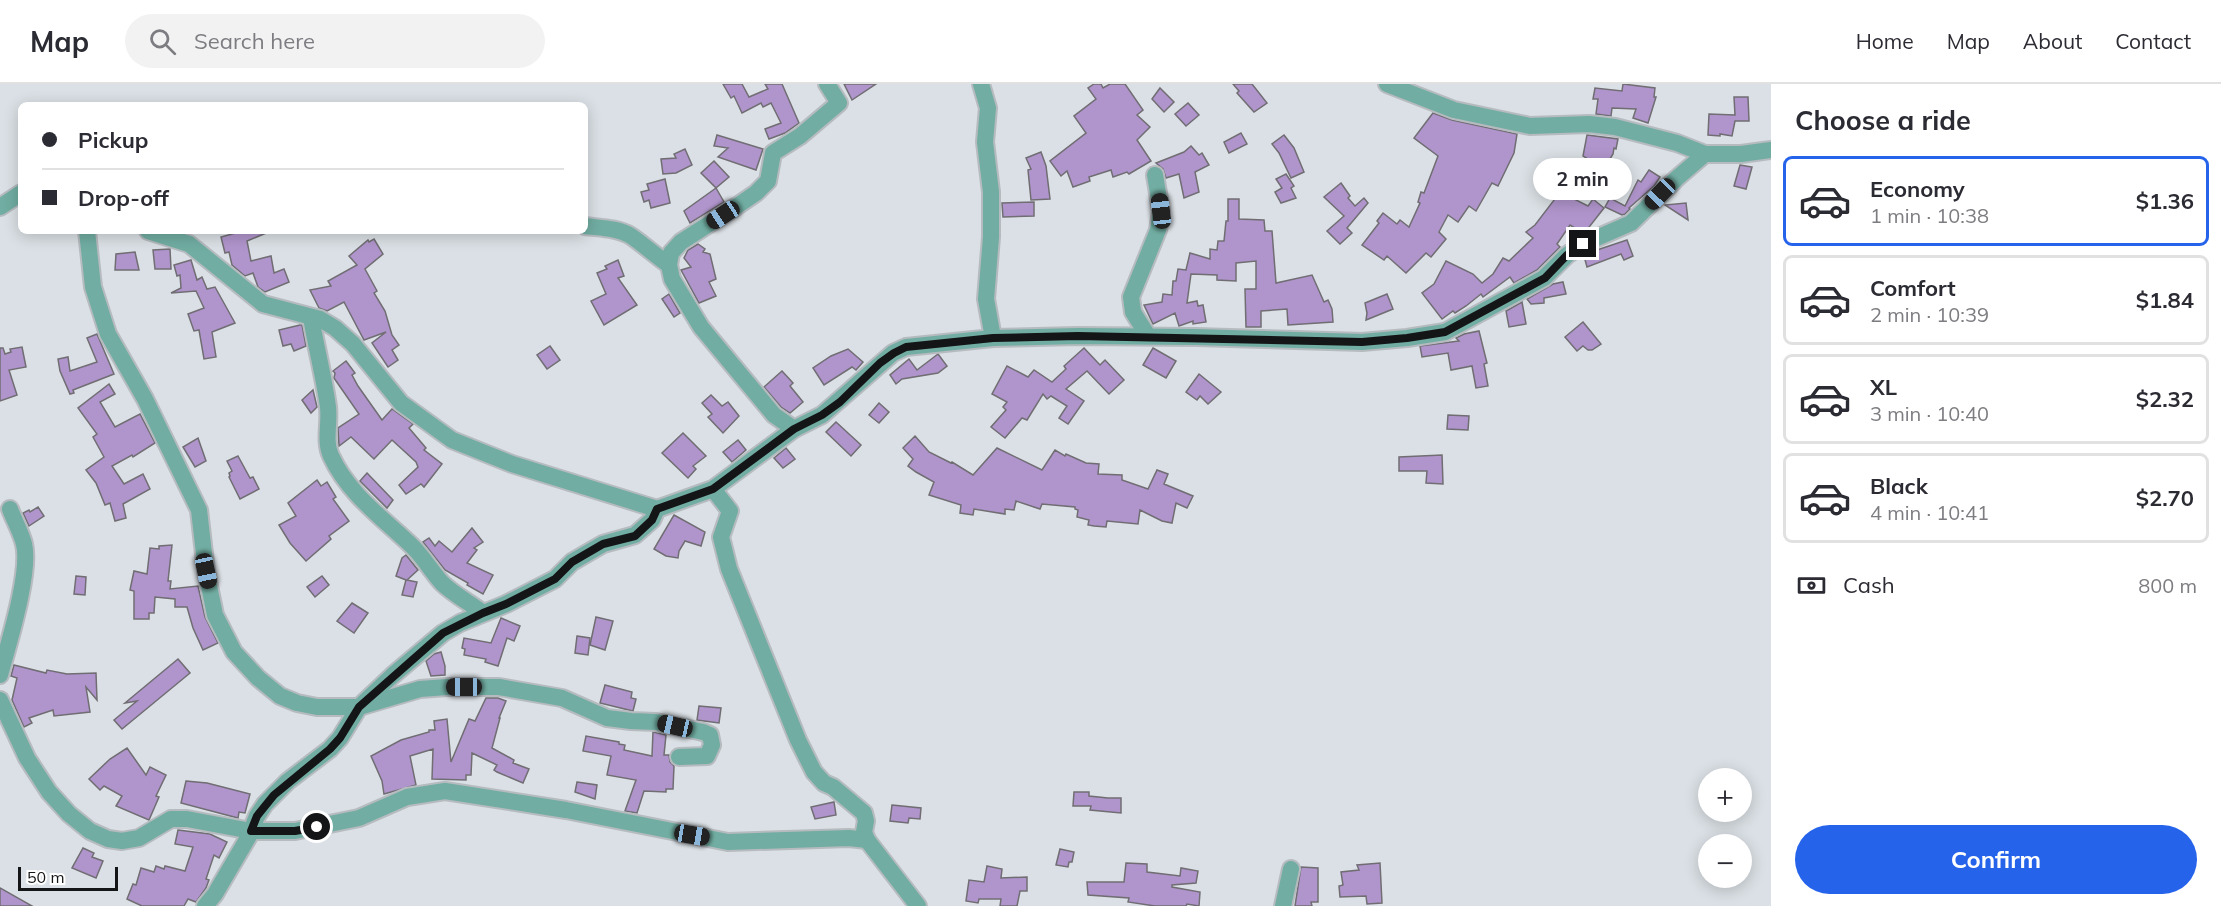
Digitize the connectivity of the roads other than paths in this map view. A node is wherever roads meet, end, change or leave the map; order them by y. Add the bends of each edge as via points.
1 (827, 84) edge
2 (981, 84) edge
3 (1387, 84) edge
4 (1771, 150) edge
5 (1705, 154) junction
6 (1155, 175) dead end
7 (18, 195) edge
8 (0, 207) edge
9 (588, 226) edge
10 (87, 234) edge
11 (157, 234) edge
12 (669, 264) junction
13 (311, 317) junction
14 (1148, 336) junction
15 (993, 338) junction
16 (794, 429) junction
17 (713, 489) junction
18 (10, 509) dead end
19 (657, 509) junction
20 (483, 613) junction
21 (0, 675) edge
22 (0, 700) edge
23 (359, 707) junction
24 (679, 756) dead end
25 (251, 831) junction
26 (867, 840) junction
27 (1291, 869) dead end
28 (206, 906) edge
29 (918, 906) edge
30 (1283, 906) edge

1 - 12 street via 839,103 773,153 768,181 681,242 671,253
2 - 15 street via 988,108 985,142 991,237 986,299
3 - 5 street via 1454,110 1530,126 1615,127 1677,142
4 - 5 street
5 - 14 street via 1631,223 1583,244 1545,278 1445,332 1362,342
6 - 14 street via 1161,211 1158,230 1131,297 1133,312
7 - 8 street
9 - 12 street via 630,235
10 - 23 street via 93,287 108,334 146,399 199,510 215,615 234,652 280,696 316,707
11 - 13 street via 189,244 263,304
12 - 16 street via 672,279 701,327 774,415
13 - 19 street via 335,328 401,403 452,440 512,464
13 - 20 street via 325,384 327,439 345,480 364,504 417,551 443,584
14 - 15 street
15 - 16 street via 906,347 880,363 840,402
16 - 17 street
17 - 19 street
17 - 26 street via 730,511 722,537 733,579 798,740 814,772 864,813
18 - 21 street via 25,545 24,568
19 - 20 street via 652,520 635,536 603,544 572,562 555,579
20 - 23 street via 443,633
22 - 25 street via 27,758 49,792 90,831 123,841 139,838 171,819
23 - 24 street via 420,689 499,687 562,698 607,718 656,722 710,735 712,745 706,756
23 - 25 street via 330,749 265,804
25 - 26 street via 295,831 359,818 407,797 445,791 728,842
25 - 28 street
26 - 29 street
27 - 30 street

